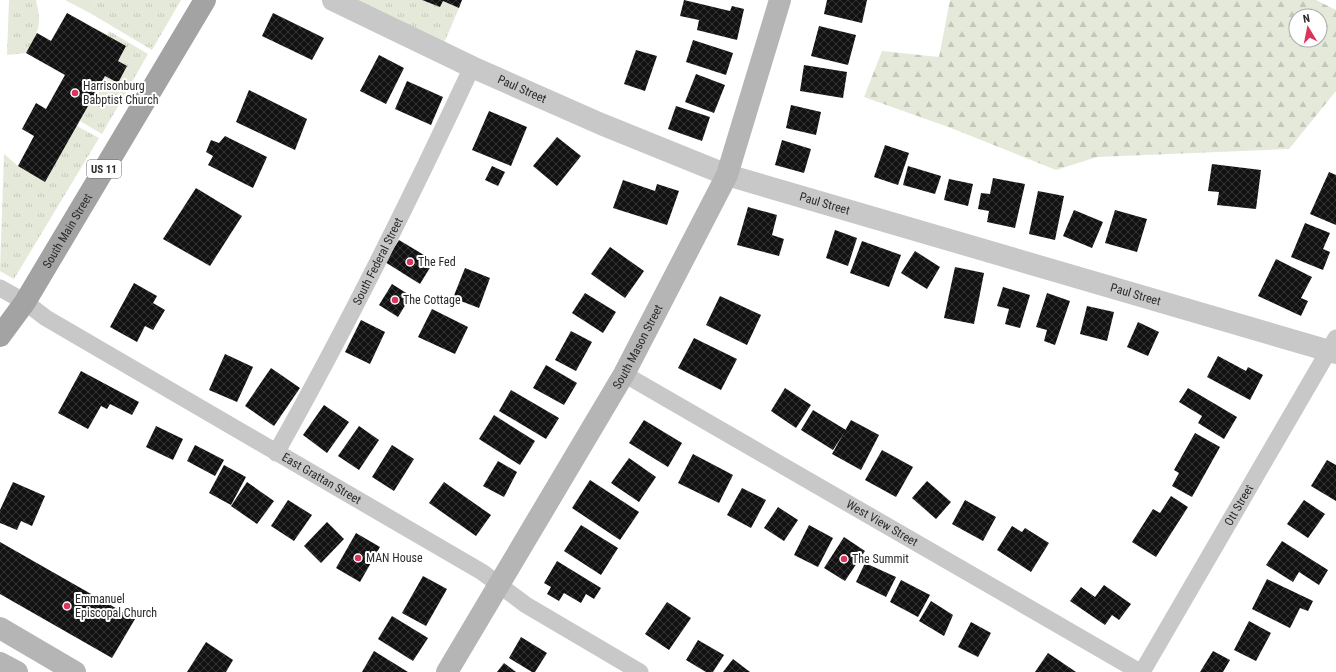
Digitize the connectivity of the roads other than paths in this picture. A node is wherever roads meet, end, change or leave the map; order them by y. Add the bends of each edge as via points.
1 (205, 0) edge
2 (332, 0) edge
3 (780, 0) edge
4 (472, 67) junction
5 (727, 175) junction
6 (0, 288) edge
7 (25, 302) junction
8 (0, 336) edge
9 (1334, 347) edge
10 (624, 374) junction
11 (276, 453) junction
12 (499, 584) junction
13 (0, 628) edge
14 (0, 663) edge
15 (17, 672) edge
16 (75, 672) edge
17 (447, 672) edge
18 (640, 672) edge
19 (1141, 672) edge

1 - 7 main road, South Main Street / US 11
2 - 4 street, Paul Street
3 - 5 main road, South Mason Street
4 - 5 street, Paul Street via 601,124
4 - 11 street, South Federal Street via 390,238
5 - 9 street, Paul Street
5 - 10 main road, South Mason Street
6 - 7 street, East Grattan Street
7 - 8 main road, South Main Street / US 11
7 - 11 street, East Grattan Street via 46,318
9 - 19 street, Ott Street
10 - 12 main road, South Mason Street
10 - 19 street, West View Street
11 - 12 street, East Grattan Street
12 - 17 main road, South Mason Street
12 - 18 street, East Grattan Street via 526,605
13 - 16 main road
14 - 15 main road

